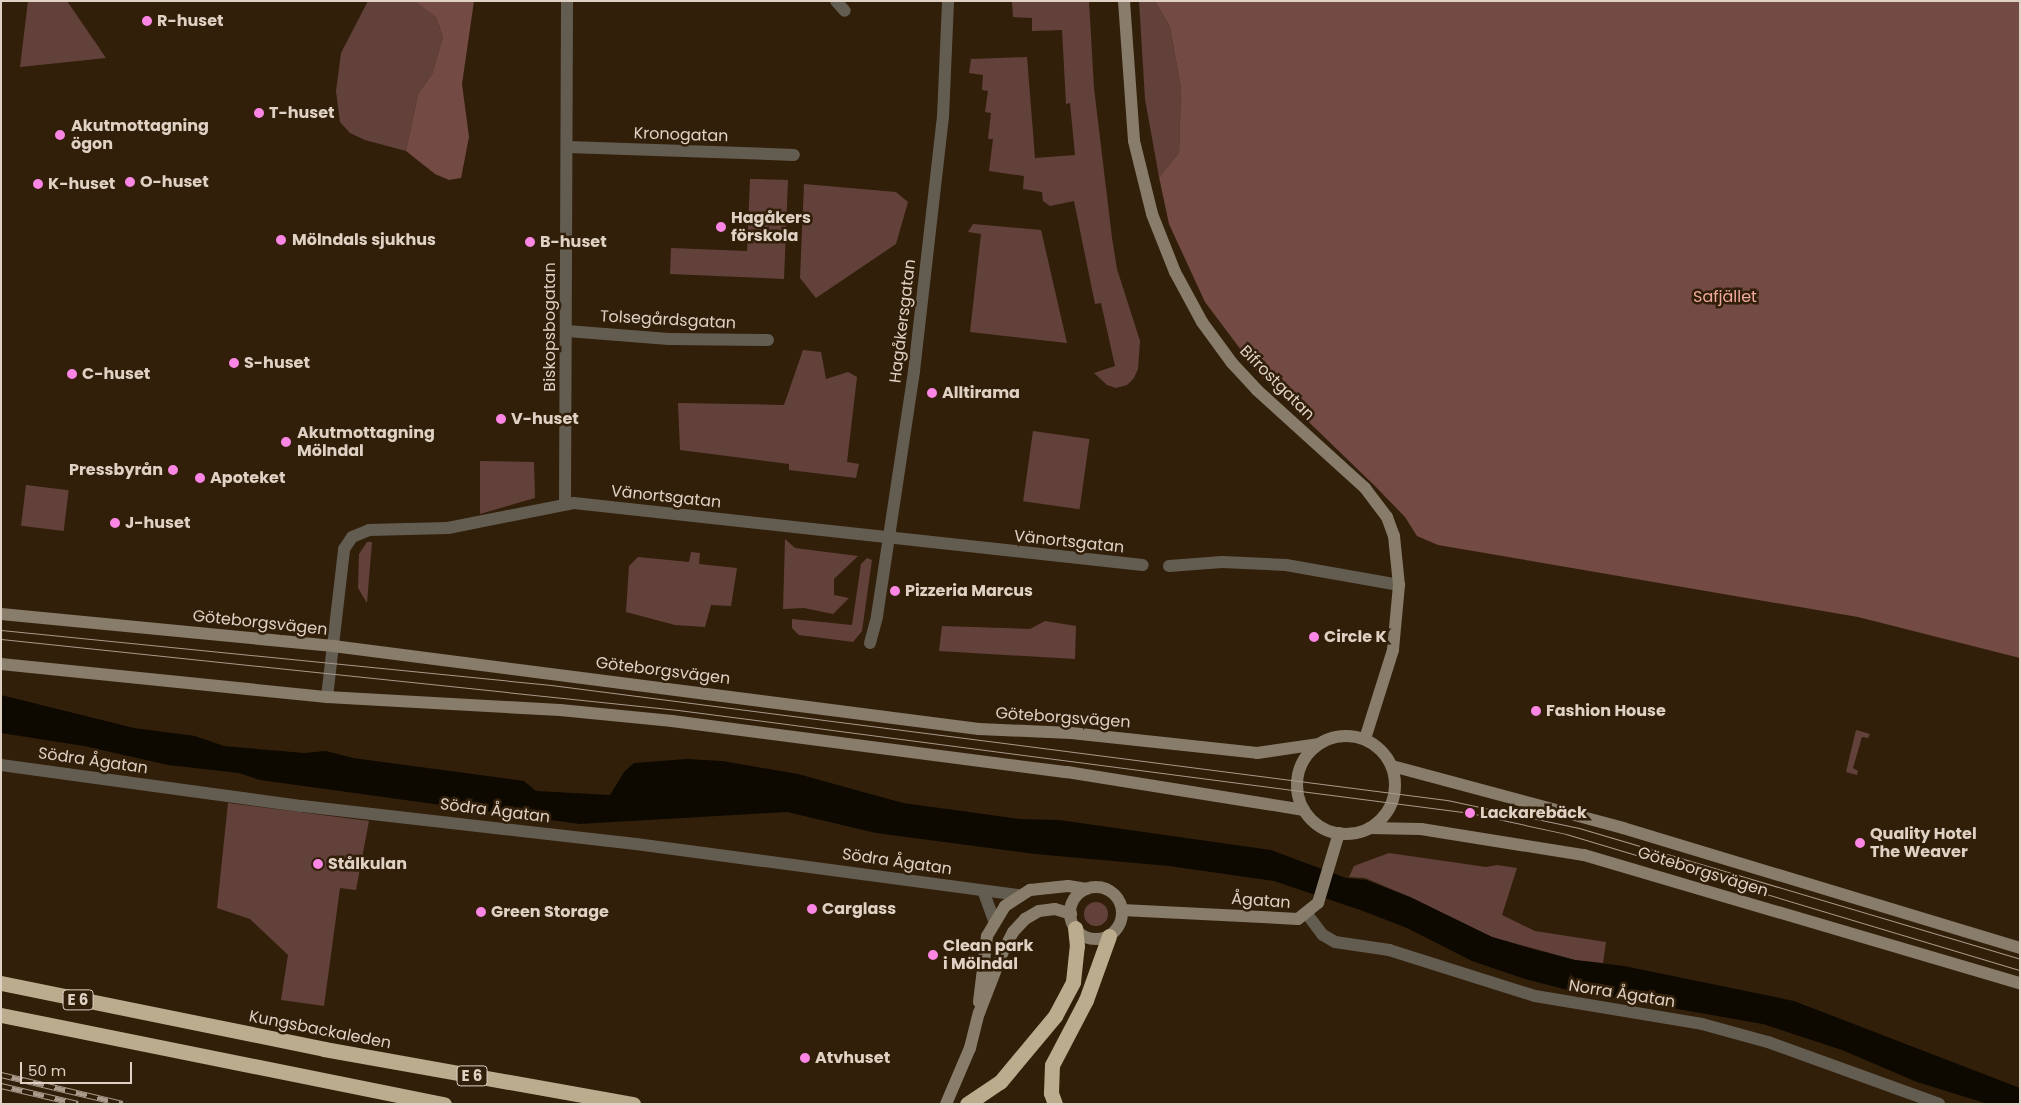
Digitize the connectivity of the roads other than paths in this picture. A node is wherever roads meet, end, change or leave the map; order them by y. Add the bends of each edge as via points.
1 (567, 1) edge
2 (836, 1) edge
3 (948, 1) edge
4 (1124, 1) edge
5 (845, 11) dead end
6 (568, 147) junction
7 (794, 155) dead end
8 (567, 331) junction
9 (768, 340) dead end
10 (565, 503) junction
11 (889, 538) junction
12 (1143, 565) dead end
13 (1169, 566) dead end
14 (1399, 585) junction
15 (1, 614) edge
16 (870, 643) dead end
17 (333, 646) junction
18 (1, 664) edge
19 (327, 697) junction
20 (1365, 740) junction
21 (1319, 744) junction
22 (1, 764) edge
23 (1392, 766) junction
24 (1304, 810) junction
25 (1370, 828) junction
26 (1339, 833) junction
27 (1087, 889) junction
28 (984, 893) junction
29 (1018, 895) junction
30 (1122, 910) junction
31 (1307, 914) junction
32 (994, 920) junction
33 (1073, 921) junction
34 (1109, 936) junction
35 (2020, 948) edge
36 (2020, 982) edge
37 (1, 983) edge
38 (985, 984) junction
39 (1, 1014) edge
40 (627, 1103) edge
41 (444, 1104) edge
42 (648, 1104) edge
43 (946, 1104) edge
44 (967, 1104) edge
45 (1055, 1104) edge
46 (1938, 1104) edge

1 - 6 street, Biskopsbogatan
2 - 5 street
3 - 11 street, Hagåkersgatan via 939,159 914,371
4 - 14 main road, Bifrostgatan via 1134,141 1152,214 1175,272 1202,322 1232,363 1378,504 1394,536
6 - 7 street, Kronogatan
6 - 8 street, Biskopsbogatan
8 - 9 street, Tolsegårdsgatan via 668,339
8 - 10 street, Biskopsbogatan
10 - 11 street, Vänortsgatan
10 - 17 street, Vänortsgatan via 448,528 369,530 352,537 344,549
11 - 12 street, Vänortsgatan
11 - 16 street, Hagåkersgatan via 878,616
13 - 14 street via 1222,562 1286,565
14 - 20 main road, Bifrostgatan via 1392,650
15 - 17 main road, Göteborgsvägen
17 - 19 street, Vänortsgatan
17 - 21 main road, Göteborgsvägen via 979,730 1071,733 1257,753
18 - 19 main road
19 - 24 main road via 560,710 672,721 1067,772
20 - 21 main road, Göteborgsvägen via 1338,736
20 - 23 main road via 1378,747
21 - 24 main road via 1299,771 1298,789
22 - 28 street, Södra Ågatan via 302,806 654,846
23 - 25 main road via 1396,786 1392,802 1386,814
23 - 35 main road, Göteborgsvägen via 1623,828
24 - 26 main road via 1321,827
25 - 26 main road, Göteborgsvägen via 1357,833
25 - 36 main road, Göteborgsvägen via 1421,829 1584,855
26 - 31 main road, Ågatan via 1318,903
27 - 29 main road via 1047,886
27 - 30 main road via 1102,888 1112,892
27 - 33 main road via 1074,899
28 - 29 street, Södra Ågatan via 994,890
28 - 32 street
29 - 32 main road
30 - 31 main road, Ågatan via 1204,912 1291,921
30 - 34 main road via 1119,925
31 - 46 street, Norra Ågatan via 1323,935 1335,942 1389,950 1534,996 1702,1024 1768,1042
32 - 38 main road via 987,936
33 - 34 main road via 1090,938
33 - 38 main road via 1047,910 1025,919 1006,944
33 - 44 highway via 1074,975 1055,1016 1000,1082
34 - 45 highway via 1086,1000 1052,1065 1051,1093
37 - 40 highway, Kungsbackaleden / E 6 via 324,1049
38 - 43 main road via 970,1048
39 - 41 highway, E 6
40 - 42 highway, Kungsbackaleden

